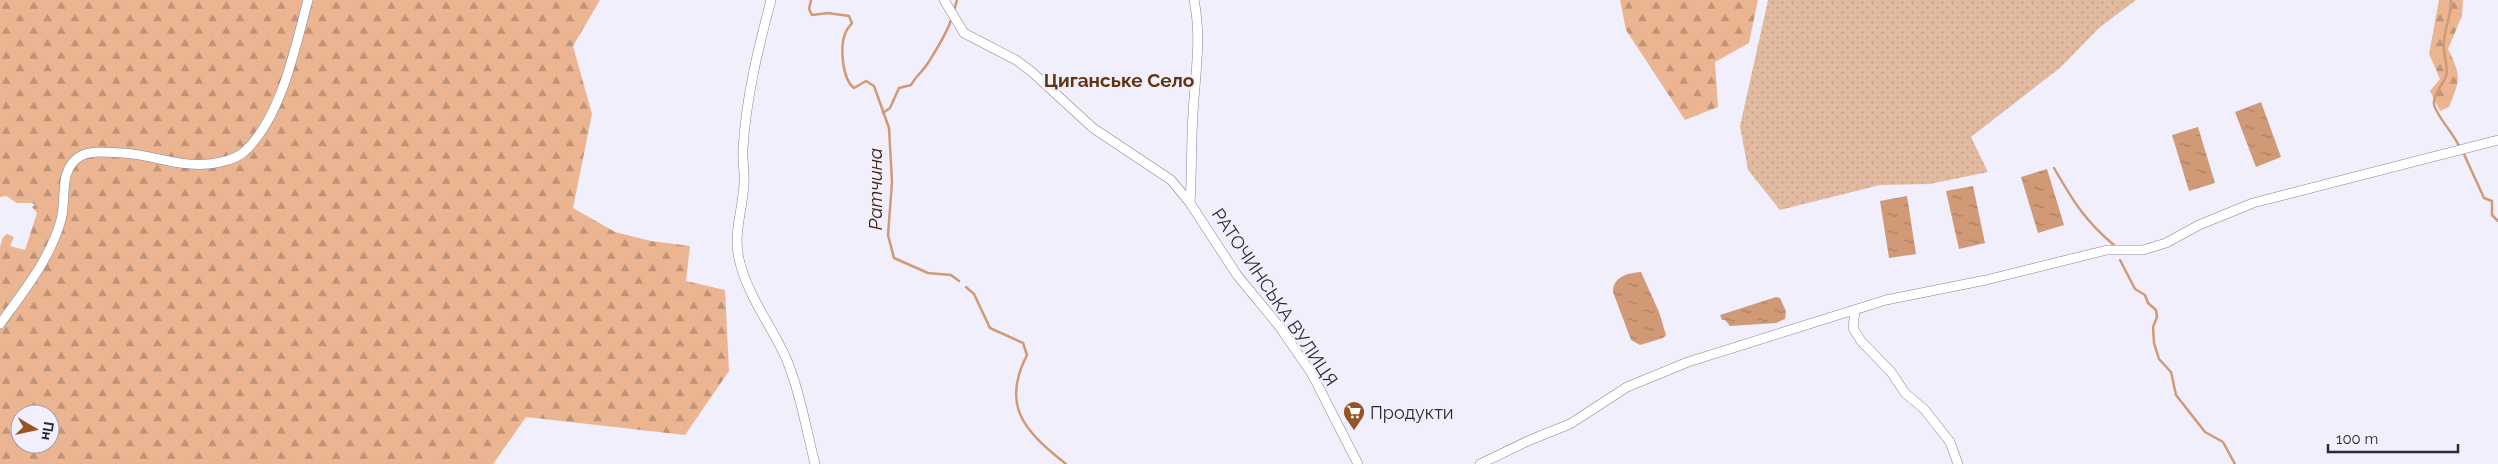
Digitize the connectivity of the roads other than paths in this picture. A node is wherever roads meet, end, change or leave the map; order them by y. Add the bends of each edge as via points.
1 (308, 0) edge
2 (771, 0) edge
3 (944, 0) edge
4 (1194, 0) edge
5 (2498, 140) edge
6 (1190, 203) junction
7 (1855, 310) junction
8 (0, 324) edge
9 (815, 464) edge
10 (1358, 464) edge
11 (1480, 464) edge
12 (1958, 464) edge

1 - 8 street via 282,93 258,135 243,153 210,164 178,165 142,155 95,152 80,156 71,164 65,182 62,218 50,253
2 - 9 street via 747,113 744,184 737,235 739,258 749,288 796,383
3 - 6 street, РАТОЧИНСЬКА ВУЛИЦЯ via 964,33 1032,72 1093,128 1171,180
4 - 6 street via 1199,23
5 - 7 street via 2253,203 2199,225 2166,244 2143,250 2107,250 1986,280 1886,300
6 - 10 street, РАТОЧИНСЬКА ВУЛИЦЯ via 1238,275 1312,374
7 - 11 street via 1671,369 1627,387 1570,424
7 - 12 street via 1853,328 1861,341 1891,372 1905,393 1924,409 1950,442

